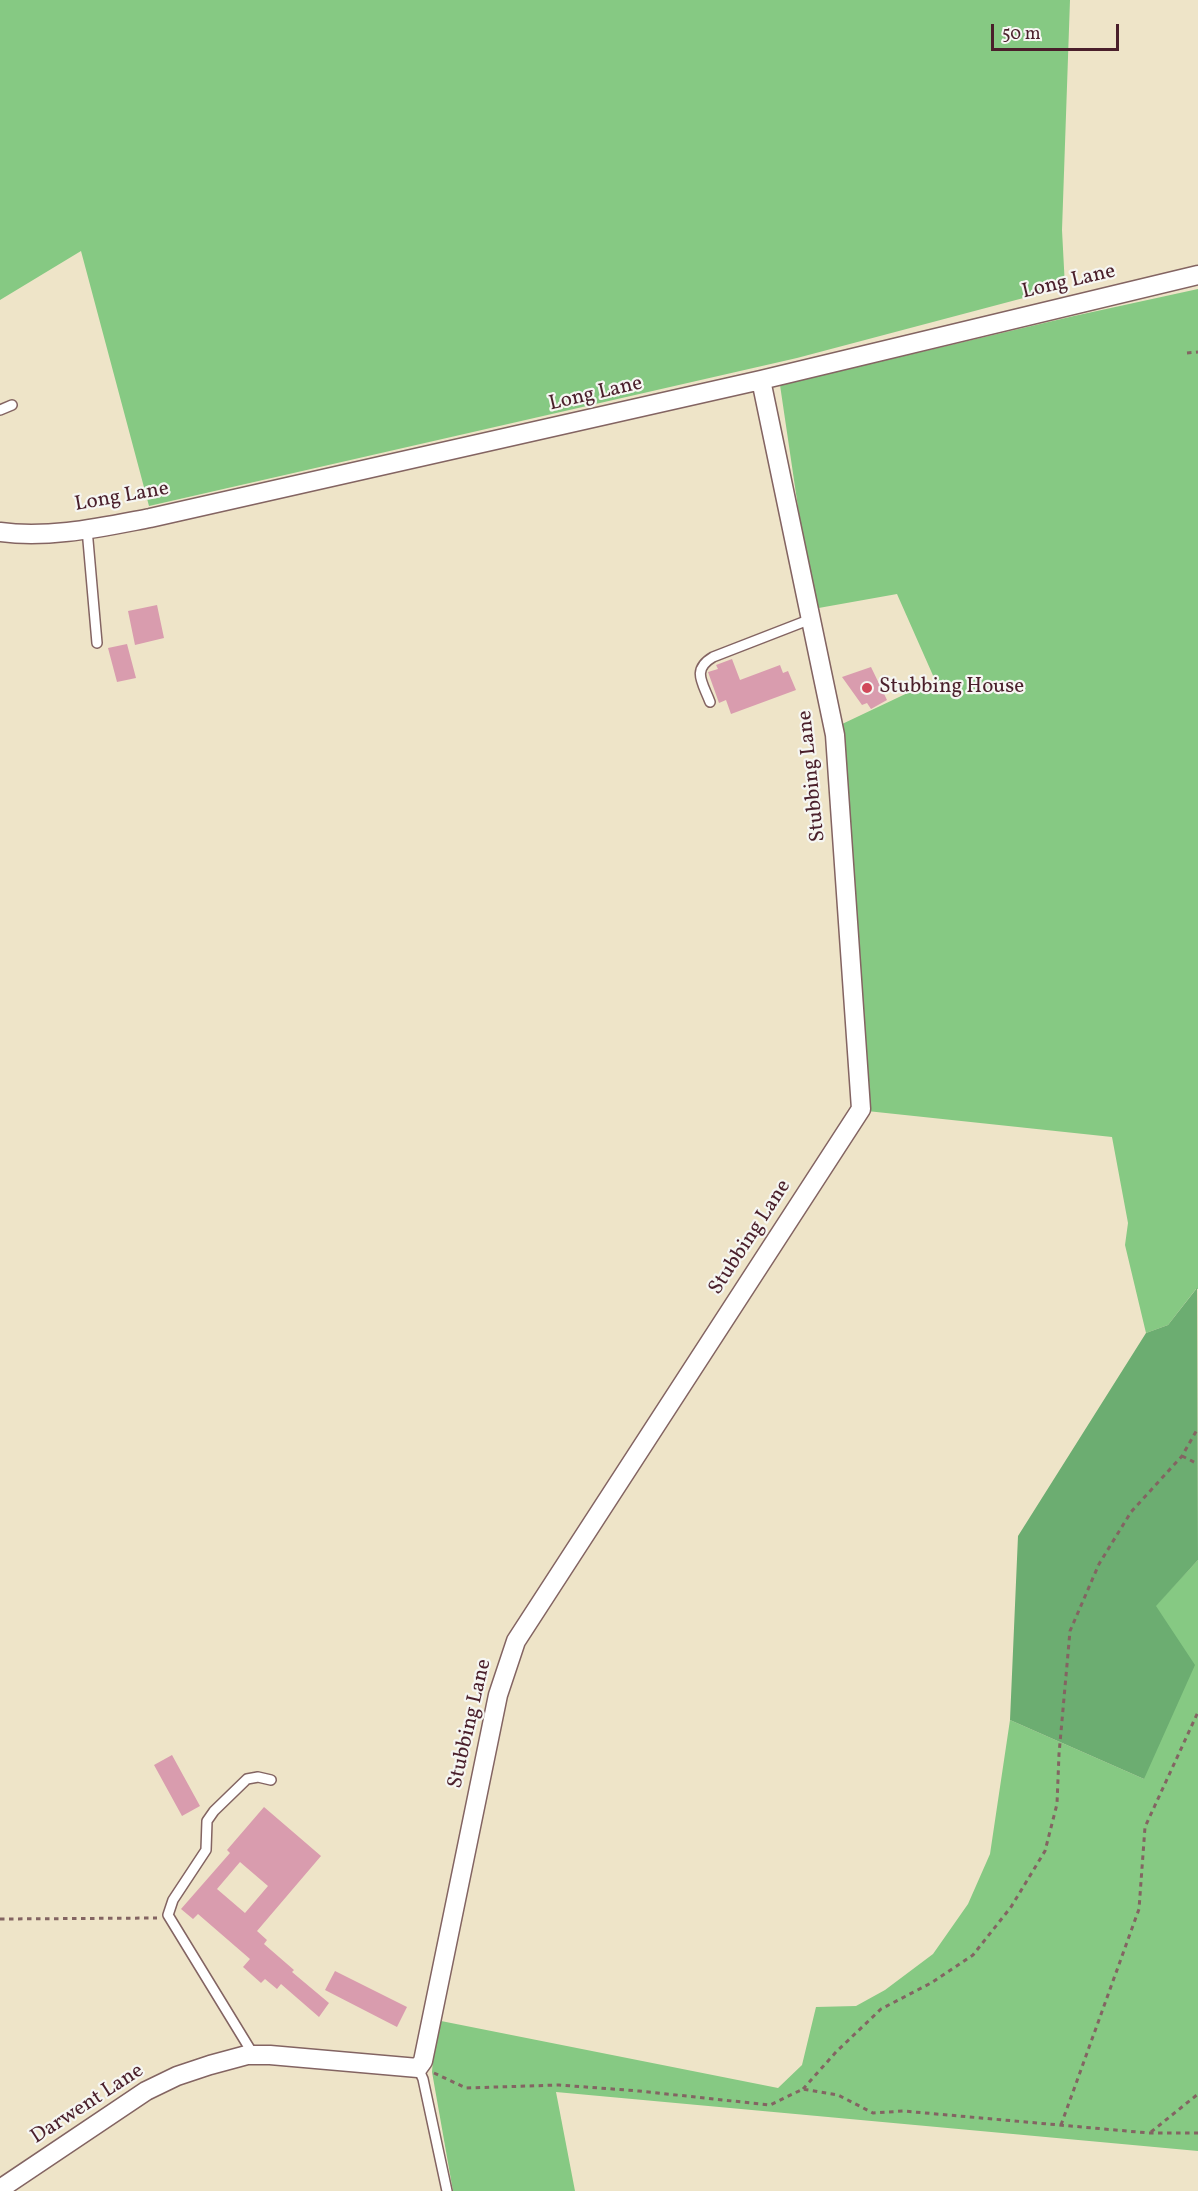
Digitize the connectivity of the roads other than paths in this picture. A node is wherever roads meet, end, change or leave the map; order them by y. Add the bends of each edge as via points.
1 (1198, 275) edge
2 (761, 380) junction
3 (12, 405) dead end
4 (0, 410) edge
5 (87, 529) junction
6 (0, 532) edge
7 (811, 619) junction
8 (97, 643) dead end
9 (710, 702) dead end
10 (271, 1780) dead end
11 (254, 2055) junction
12 (418, 2068) junction
13 (0, 2189) edge
14 (447, 2191) edge

1 - 2 street, Long Lane
2 - 5 street, Long Lane
2 - 7 street, Stubbing Lane
3 - 4 lane
5 - 6 street, Long Lane
5 - 8 lane
7 - 9 lane via 705,661 699,673
7 - 12 street, Stubbing Lane via 836,735 861,1109 516,1641 498,1695 423,2061
10 - 11 lane via 247,1779 214,1811 207,1821 206,1850 173,1900 168,1915
11 - 12 street, Darwent Lane
11 - 13 street, Darwent Lane via 210,2065 146,2091
12 - 14 lane

